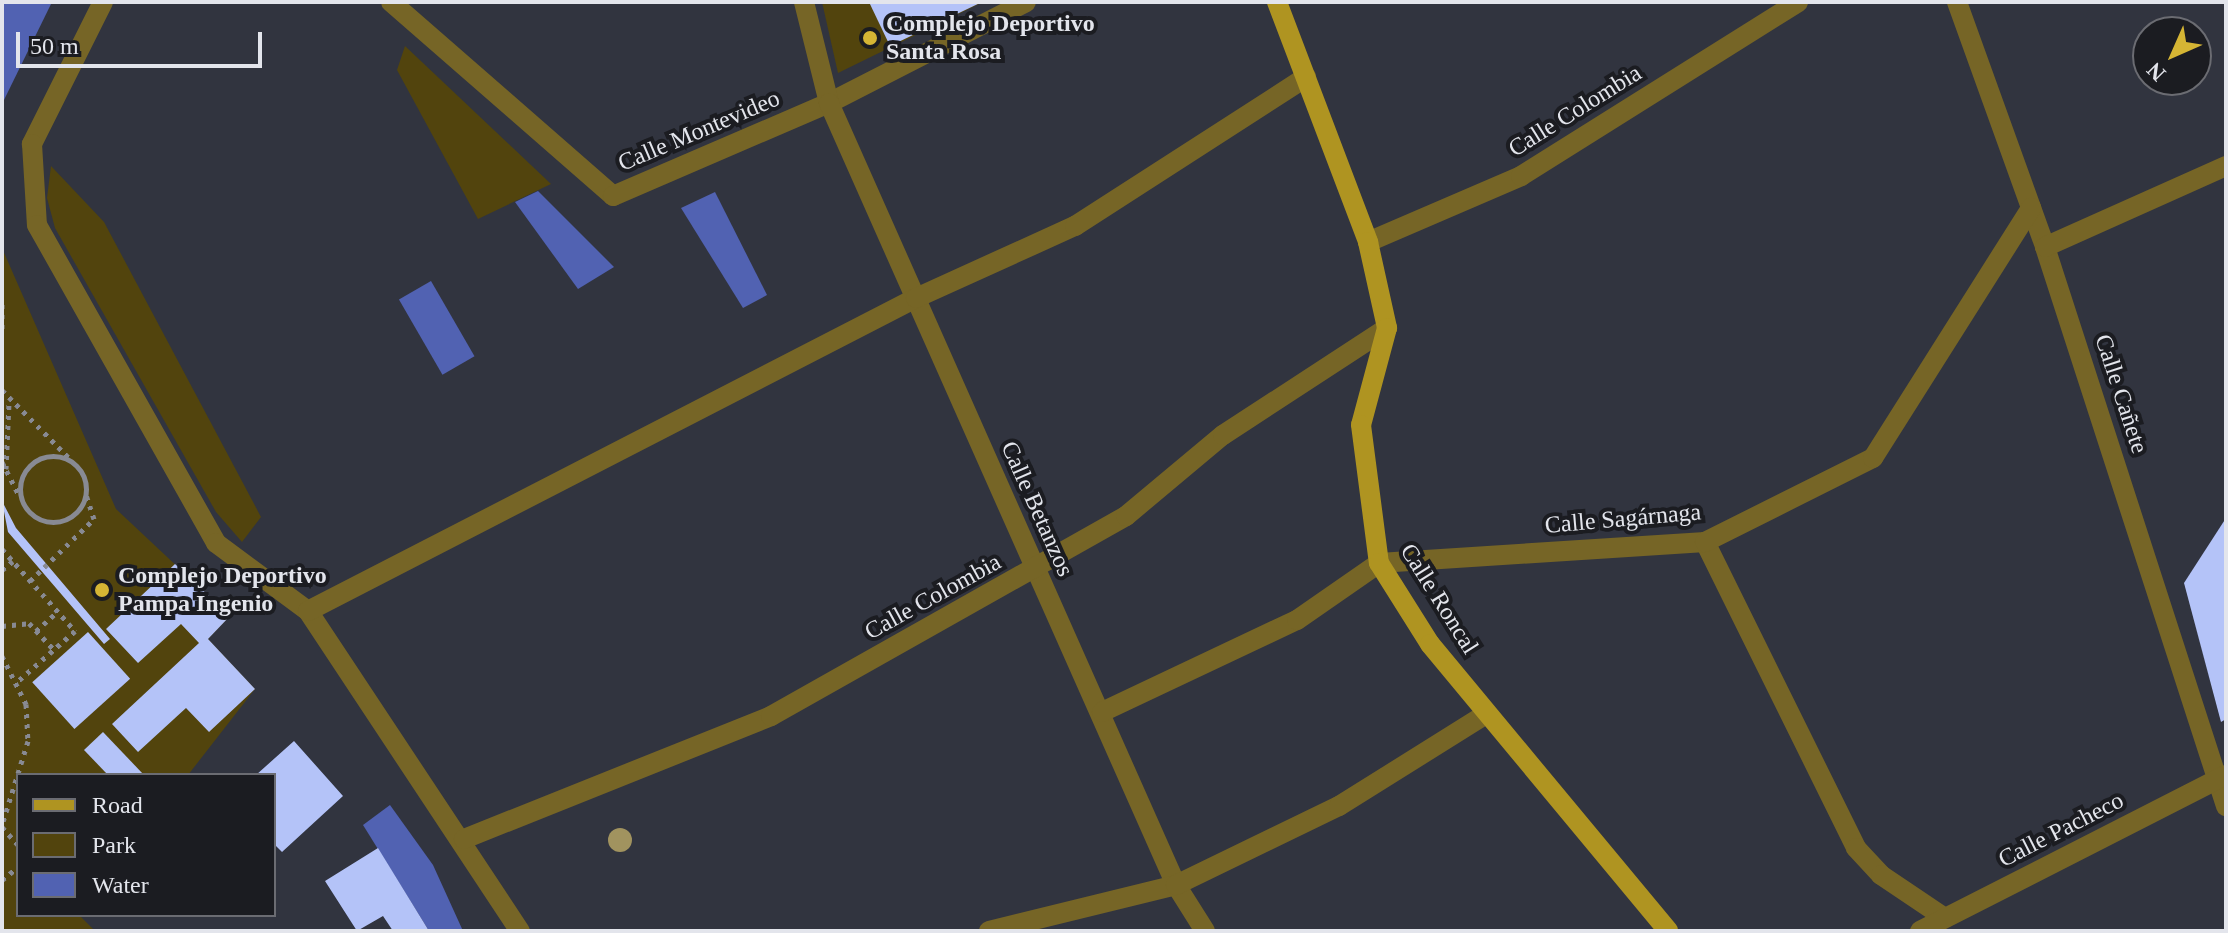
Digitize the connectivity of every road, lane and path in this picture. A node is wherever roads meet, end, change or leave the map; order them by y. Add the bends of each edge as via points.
1 (103, 2) edge
2 (391, 2) edge
3 (804, 2) edge
4 (1026, 2) edge
5 (1277, 2) edge
6 (1798, 2) edge
7 (1957, 2) edge
8 (1306, 77) junction
9 (829, 103) junction
10 (2226, 166) edge
11 (2031, 208) junction
12 (1368, 242) junction
13 (2045, 247) junction
14 (916, 298) junction
15 (2, 304) edge
16 (1387, 328) junction
17 (2, 331) edge
18 (2, 390) edge
19 (9, 401) junction
20 (2, 462) edge
21 (75, 465) junction
22 (6, 469) junction
23 (86, 494) junction
24 (21, 499) junction
25 (1705, 542) junction
26 (2, 549) edge
27 (13, 561) junction
28 (1379, 563) junction
29 (2, 570) edge
30 (1036, 570) junction
31 (30, 581) junction
32 (308, 611) junction
33 (57, 612) junction
34 (2, 626) edge
35 (36, 631) junction
36 (54, 650) junction
37 (2, 656) edge
38 (18, 681) junction
39 (1102, 712) junction
40 (1486, 714) junction
41 (18, 773) edge
42 (2224, 777) edge
43 (16, 780) edge
44 (2226, 806) edge
45 (2, 826) edge
46 (464, 839) junction
47 (16, 843) edge
48 (1176, 885) junction
49 (1945, 918) junction
50 (520, 931) edge
51 (989, 931) edge
52 (1205, 931) edge
53 (1668, 931) edge
54 (1920, 931) edge

1 - 32 street via 32,144 37,225 216,543
2 - 9 street, Calle Montevideo via 613,196
3 - 9 street, Calle Betanzos
4 - 9 street, Calle Montevideo
5 - 8 main road, Calle Roncal
6 - 12 street, Calle Colombia via 1521,176
7 - 11 street, Calle Cañete
8 - 12 main road, Calle Roncal
8 - 14 street via 1075,226
9 - 14 street, Calle Betanzos
10 - 13 street
11 - 13 street, Calle Cañete
11 - 25 street, Calle Sagárnaga via 1873,458
12 - 16 main road, Calle Roncal
13 - 42 street, Calle Cañete
14 - 30 street, Calle Betanzos
14 - 32 street
15 - 17 path
16 - 28 main road, Calle Roncal via 1361,425
16 - 30 street, Calle Colombia via 1223,435 1126,516
18 - 19 path
19 - 21 path via 41,426
19 - 22 path
20 - 22 path
21 - 23 path
21 - 24 path via 56,456 35,462 22,478
22 - 24 path
23 - 24 path via 75,513 56,522 34,516
23 - 31 path via 94,519
25 - 28 street, Calle Sagárnaga
25 - 49 street via 1856,848 1881,875
26 - 27 path
27 - 29 path
27 - 31 path
28 - 39 street via 1297,620
28 - 40 main road, Calle Roncal via 1430,644
30 - 39 street, Calle Betanzos
30 - 46 street, Calle Colombia via 771,716
31 - 33 path
32 - 46 street
33 - 35 path
33 - 36 path via 75,631
34 - 35 path via 29,623
35 - 36 path
36 - 38 path
37 - 38 path
38 - 41 path via 26,704 28,741
39 - 48 street, Calle Betanzos
40 - 48 street via 1339,806
40 - 53 main road, Calle Roncal
42 - 44 street, Calle Cañete
42 - 49 street, Calle Pacheco
43 - 45 path
45 - 47 path
46 - 50 street
48 - 51 street
48 - 52 street, Calle Betanzos
49 - 54 street, Calle Pacheco

